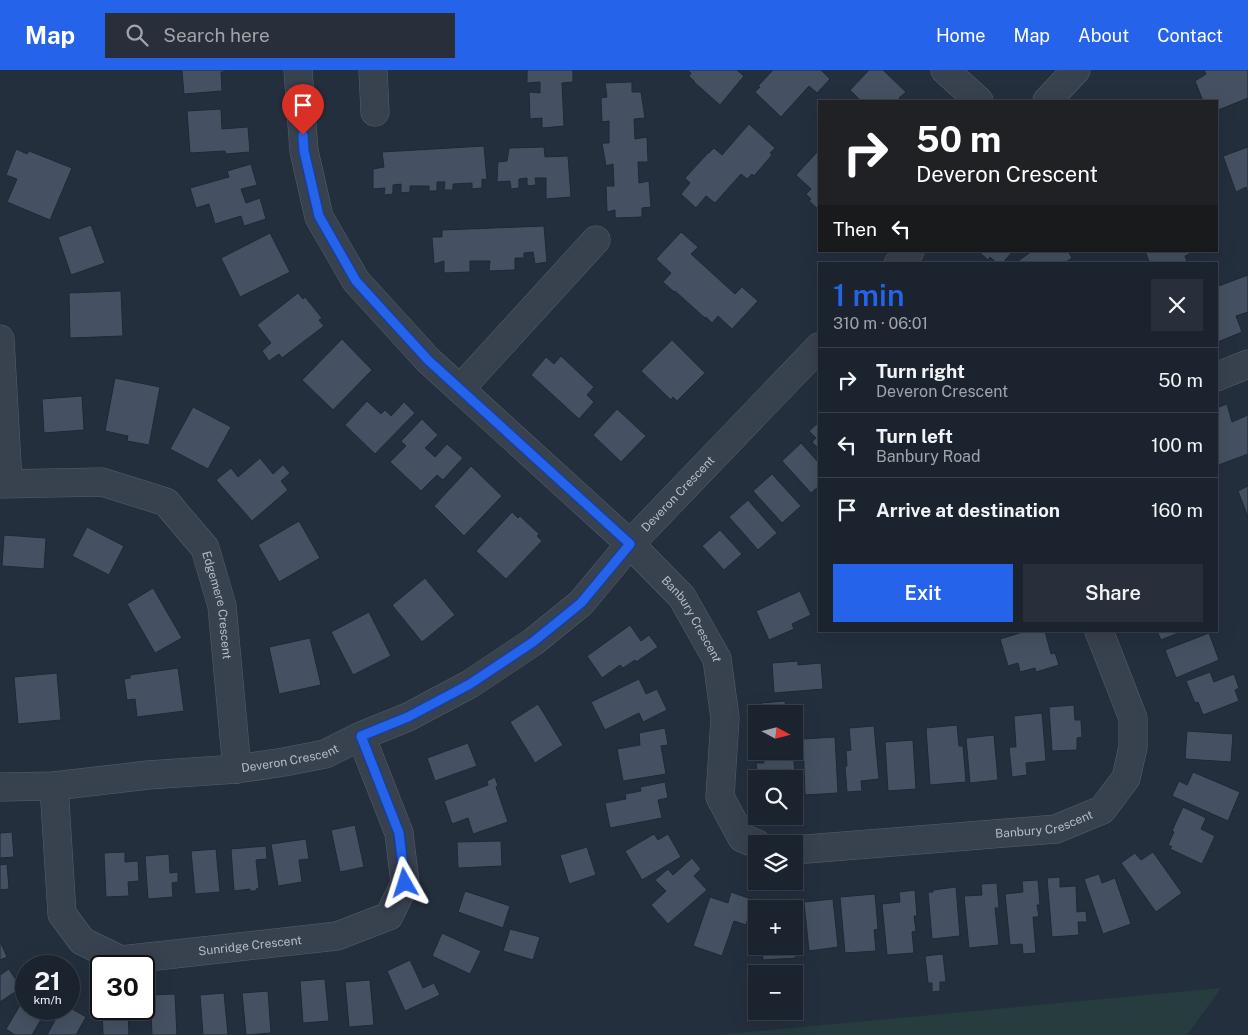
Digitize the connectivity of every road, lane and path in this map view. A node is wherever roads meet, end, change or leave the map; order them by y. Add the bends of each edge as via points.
1 (298, 70) edge
2 (373, 70) edge
3 (945, 70) edge
4 (1076, 70) edge
5 (978, 100) edge
6 (1048, 100) edge
7 (375, 112) dead end
8 (596, 240) dead end
9 (909, 252) edge
10 (901, 262) edge
11 (0, 339) edge
12 (818, 348) edge
13 (1248, 364) edge
14 (1218, 376) edge
15 (460, 389) junction
16 (4, 484) edge
17 (630, 544) junction
18 (1099, 632) edge
19 (361, 736) junction
20 (237, 769) junction
21 (54, 786) junction
22 (0, 787) edge
23 (748, 840) edge
24 (803, 849) edge

1 - 15 street, Banbury Crescent via 304,151 319,216 356,281 428,360
2 - 7 street
3 - 5 street
4 - 6 street
8 - 15 street
9 - 10 street
11 - 16 street
12 - 17 street, Deveron Crescent
13 - 14 street
15 - 17 street, Banbury Crescent
16 - 20 street, Edgemere Crescent via 102,482 166,502 205,548 222,606
17 - 19 street, Deveron Crescent via 581,603 533,642 470,684 408,717
17 - 23 street, Banbury Crescent via 682,597 717,659 725,718 720,797 742,838
18 - 24 street, Banbury Crescent via 1132,718 1133,748 1126,778 1102,810 1056,829
19 - 20 street, Deveron Crescent via 325,754
19 - 21 street, Sunridge Crescent via 399,833 405,883 389,916 337,936 121,960 82,941 62,914
20 - 21 street, Deveron Crescent
21 - 22 street, Deveron Crescent

